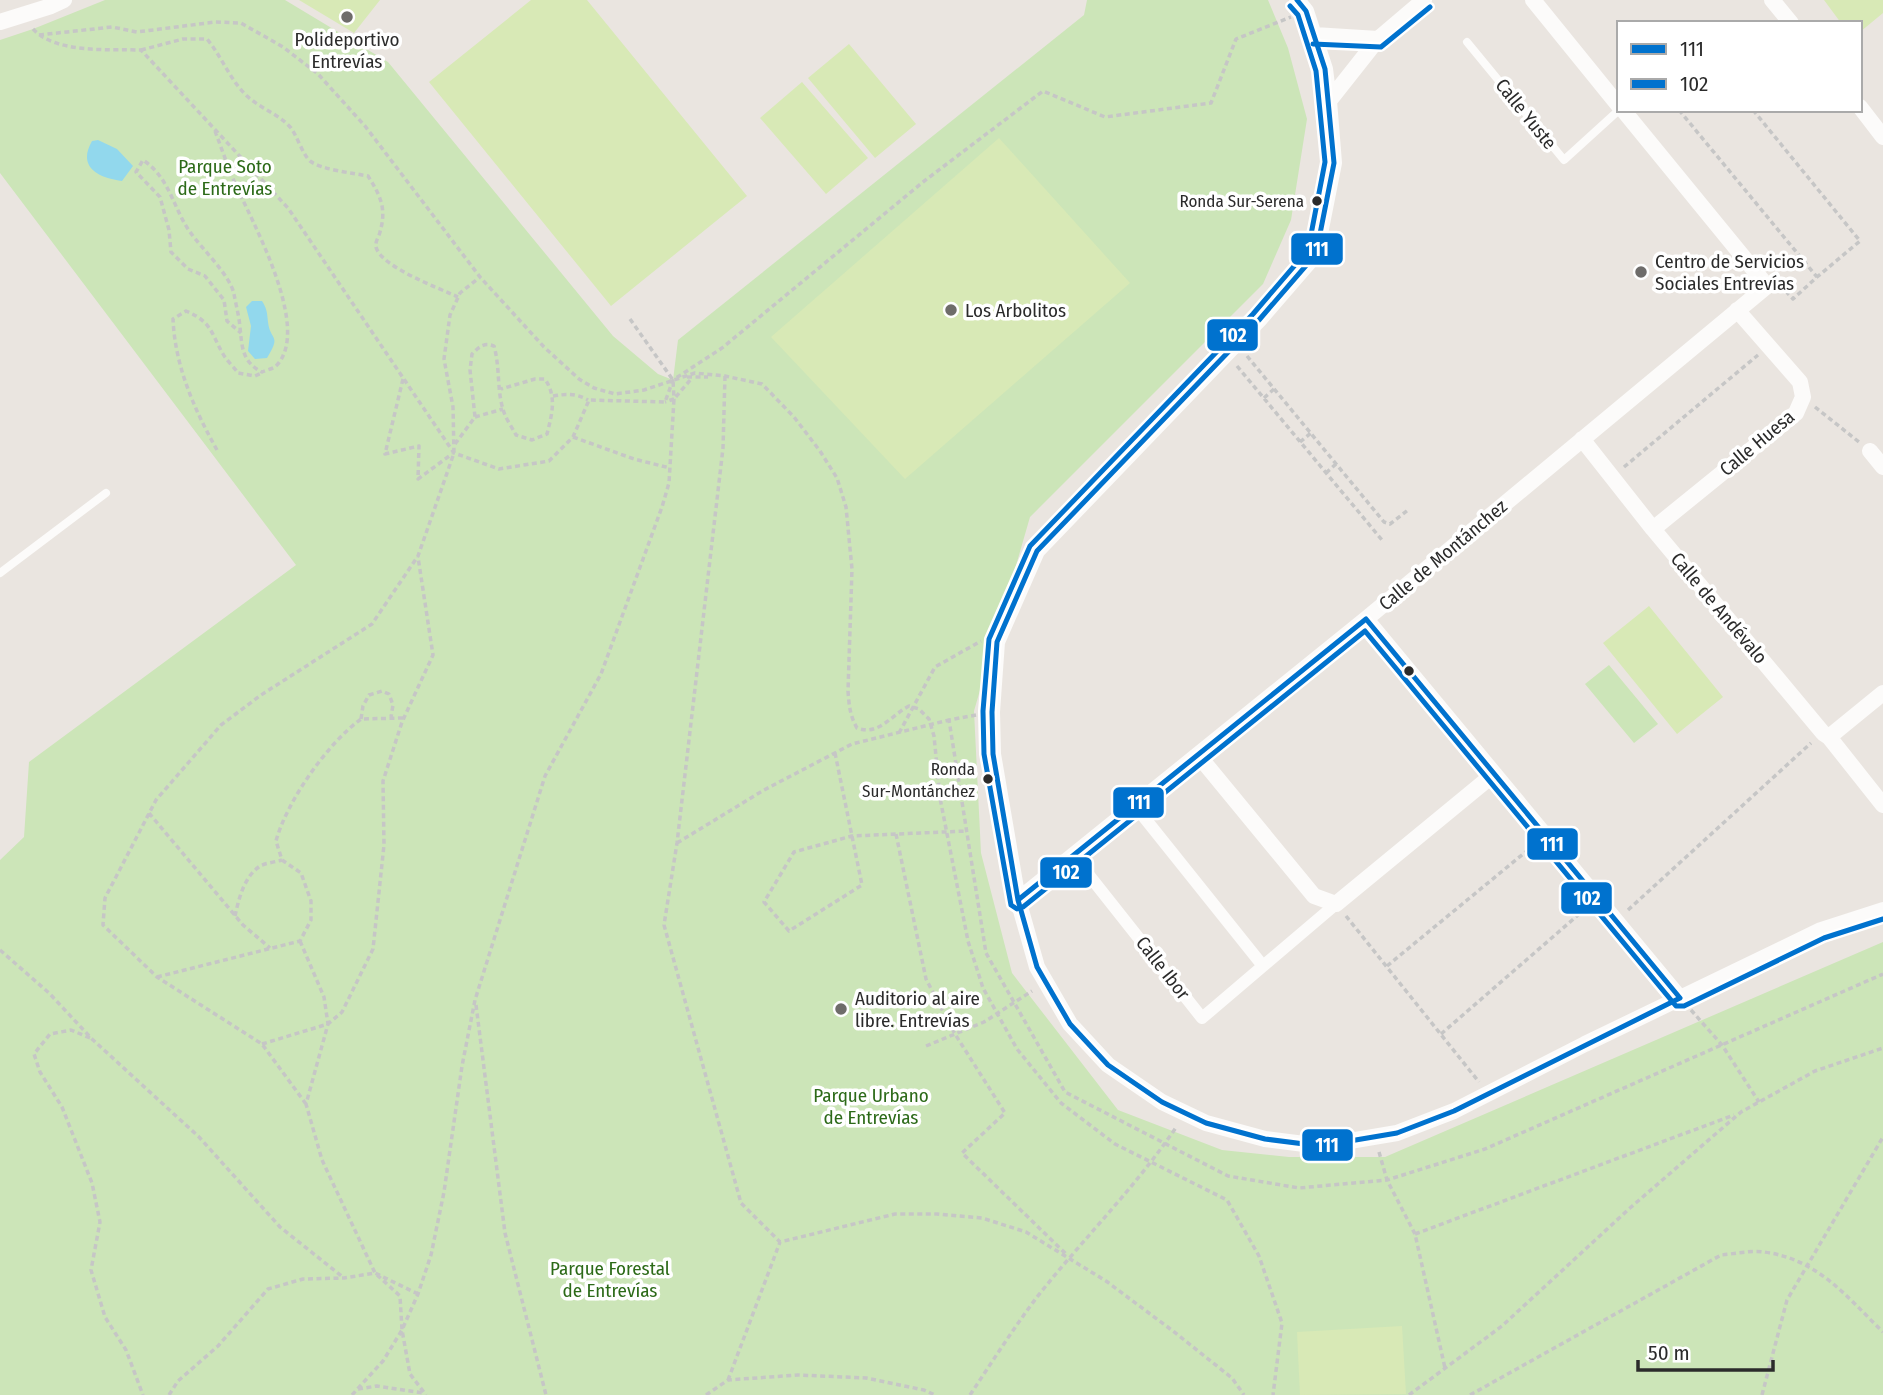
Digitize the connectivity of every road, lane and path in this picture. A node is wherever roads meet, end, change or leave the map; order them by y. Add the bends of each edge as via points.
1 (64, 0) edge
2 (1424, 0) edge
3 (1533, 0) edge
4 (1772, 0) edge
5 (1302, 6) edge
6 (1789, 21) edge
7 (0, 22) edge
8 (1314, 35) junction
9 (1378, 39) junction
10 (1467, 42) dead end
11 (141, 50) junction
12 (1329, 101) junction
13 (1617, 104) edge
14 (1862, 110) edge
15 (1617, 111) edge
16 (1623, 112) edge
17 (1681, 112) edge
18 (1755, 112) edge
19 (214, 129) junction
20 (1883, 137) edge
21 (480, 277) junction
22 (1816, 277) junction
23 (1767, 286) junction
24 (458, 297) junction
25 (1737, 310) junction
26 (630, 319) dead end
27 (241, 333) junction
28 (1769, 346) junction
29 (1232, 349) junction
30 (270, 369) junction
31 (694, 375) junction
32 (725, 376) junction
33 (403, 379) junction
34 (673, 380) junction
35 (501, 389) junction
36 (1275, 389) junction
37 (553, 396) junction
38 (1803, 397) junction
39 (1264, 398) junction
40 (674, 399) junction
41 (589, 400) junction
42 (665, 402) junction
43 (503, 409) junction
44 (475, 416) junction
45 (1311, 433) junction
46 (573, 437) junction
47 (1582, 439) junction
48 (1300, 442) junction
49 (454, 446) junction
50 (216, 450) dead end
51 (1870, 451) joint
52 (454, 453) junction
53 (1336, 464) junction
54 (1883, 467) edge
55 (670, 468) junction
56 (1326, 473) junction
57 (1612, 477) junction
58 (106, 493) dead end
59 (1408, 510) dead end
60 (1653, 529) junction
61 (1382, 540) dead end
62 (418, 556) junction
63 (0, 573) edge
64 (1366, 619) junction
65 (1002, 631) junction
66 (1883, 693) edge
67 (913, 707) junction
68 (992, 712) junction
69 (391, 718) junction
70 (403, 718) junction
71 (360, 719) junction
72 (949, 720) junction
73 (931, 726) junction
74 (899, 733) junction
75 (1826, 735) junction
76 (835, 753) junction
77 (1198, 755) junction
78 (1494, 774) junction
79 (1883, 805) edge
80 (1135, 806) junction
81 (149, 813) junction
82 (967, 831) junction
83 (947, 832) junction
84 (896, 834) junction
85 (852, 836) junction
86 (1546, 836) junction
87 (677, 843) junction
88 (1073, 855) junction
89 (282, 860) junction
90 (1597, 898) junction
91 (1018, 900) junction
92 (1336, 904) junction
93 (1883, 910) edge
94 (235, 916) junction
95 (1616, 921) junction
96 (300, 941) junction
97 (270, 948) junction
98 (0, 950) edge
99 (1263, 965) junction
100 (1387, 966) junction
101 (1883, 974) edge
102 (157, 977) junction
103 (1046, 982) junction
104 (1680, 998) junction
105 (475, 1000) junction
106 (1015, 1002) junction
107 (997, 1013) junction
108 (328, 1024) junction
109 (955, 1034) junction
110 (1441, 1034) junction
111 (92, 1039) junction
112 (262, 1044) junction
113 (1723, 1045) junction
114 (926, 1046) dead end
115 (1883, 1048) edge
116 (1488, 1093) junction
117 (1759, 1102) junction
118 (306, 1104) junction
119 (1741, 1112) junction
120 (1186, 1113) junction
121 (1374, 1137) junction
122 (1883, 1137) edge
123 (1165, 1143) junction
124 (1151, 1163) junction
125 (1387, 1180) junction
126 (1415, 1234) junction
127 (780, 1241) junction
128 (1071, 1259) junction
129 (1808, 1265) junction
130 (375, 1273) junction
131 (344, 1278) junction
132 (418, 1294) junction
133 (402, 1330) junction
134 (1883, 1332) edge
135 (1445, 1368) junction
136 (728, 1380) junction
137 (358, 1389) junction
138 (425, 1394) edge
139 (143, 1395) edge
140 (169, 1395) edge
141 (352, 1395) edge
142 (546, 1395) edge
143 (706, 1395) edge
144 (935, 1395) edge
145 (970, 1395) edge
146 (1244, 1395) edge
147 (1273, 1395) edge
148 (1409, 1395) edge
149 (1470, 1395) edge
150 (1762, 1395) edge

1 - 7 street
2 - 9 street
3 - 13 street
4 - 6 street
5 - 8 street
5 - 34 path via 1236,39 1212,103 1105,117 1042,91 923,182 722,348
8 - 9 street
8 - 12 street
9 - 12 street
10 - 15 lane, Calle Yuste via 1564,160
11 - 19 path
11 - 21 path via 74,48 39,36 112,27 137,32 241,23 318,74 365,126
11 - 24 path via 183,39 207,39 229,76 248,97 290,128 310,161 368,176 382,200 377,250 392,265
12 - 29 street via 1334,163 1316,254
14 - 20 street
16 - 23 street
17 - 22 path
18 - 22 path via 1860,240
19 - 30 path via 272,263 285,309 284,353
19 - 33 path via 288,208
21 - 24 path
21 - 34 path via 562,365 594,388 615,394
22 - 23 path via 1793,299 1775,279
23 - 25 street, Calle de Montánchez
24 - 49 path via 450,315 444,359
25 - 28 street, Calle Huesa
25 - 47 street, Calle de Montánchez
26 - 34 path
27 - 27 path via 233,290 188,230 155,168 144,160 136,172 160,197 171,252 188,269 205,276 224,300 228,321
27 - 30 path via 242,350 251,367 262,372
28 - 38 street, Calle Huesa via 1800,382
28 - 57 path
29 - 36 path
29 - 39 path
29 - 65 street via 1037,551
30 - 50 path via 256,376 239,373 223,354 212,329 197,316 186,311 173,319 181,371 196,414
31 - 32 path
31 - 34 path
31 - 40 path
32 - 67 path via 762,384 807,432 837,478 846,507 852,569 849,708 857,729 878,729
32 - 87 path via 723,448
33 - 52 path
33 - 52 path via 385,454 419,446 418,479
34 - 40 path
34 - 42 path
35 - 37 path via 545,379
35 - 43 path
35 - 44 path via 494,346 481,345 472,354 470,370
36 - 39 path
36 - 45 path
37 - 41 path via 570,393
37 - 43 path via 547,434 532,440 516,435
38 - 51 path
38 - 60 street, Calle Huesa via 1796,413
39 - 48 path
40 - 42 path
40 - 55 path
41 - 42 path
41 - 46 path
43 - 44 path
44 - 49 path
45 - 48 path
45 - 53 path
46 - 52 path via 549,461 499,469
46 - 55 path
47 - 57 street, Calle de Andévalo
47 - 64 street, Calle de Montánchez
48 - 56 path
49 - 52 path
51 - 54 street
52 - 62 path
53 - 56 path
53 - 59 path via 1384,522 1390,524
55 - 105 path via 662,507 601,674 545,776
56 - 61 path
57 - 60 street, Calle de Andévalo
58 - 63 lane
60 - 75 street, Calle de Andévalo
62 - 70 path via 433,655
62 - 81 path via 372,624 221,725
64 - 77 street, Calle de Montánchez
64 - 78 street
65 - 67 path via 935,667
65 - 68 street via 997,642
66 - 75 street
67 - 73 path
67 - 74 path
68 - 72 path
68 - 91 street via 996,778
69 - 70 path
69 - 71 path
69 - 71 path via 392,700 382,691 369,695
70 - 108 path via 383,781 384,845 373,949 341,1012
71 - 89 path via 293,798 276,841
72 - 73 path
72 - 82 path
73 - 74 path
73 - 83 path
74 - 76 path via 852,744
75 - 79 street, Calle de Andévalo
75 - 95 path
76 - 85 path
76 - 87 path
77 - 80 street, Calle de Montánchez
77 - 92 street via 1314,896
78 - 86 street
78 - 92 street, Calle Ibor
80 - 88 street, Calle de Montánchez
80 - 99 street
81 - 94 path
81 - 102 path via 105,898 103,925
82 - 83 path
82 - 106 path via 986,953
83 - 84 path
83 - 107 path via 968,941
84 - 85 path
84 - 109 path via 926,979
85 - 85 path via 862,885 789,931 764,902 794,852
86 - 90 street
86 - 100 path
87 - 127 path via 664,925 741,1203
88 - 91 street, Calle de Montánchez
88 - 99 street, Calle Ibor via 1202,1018
89 - 94 path via 261,866 250,876
89 - 96 path via 301,873 311,901 311,920
90 - 95 street
90 - 110 path
91 - 103 street via 1037,967
92 - 99 street, Calle Ibor
92 - 100 path
93 - 104 street via 1821,930
94 - 97 path
95 - 104 street
96 - 97 path
96 - 108 path via 324,997
97 - 102 path
98 - 111 path
100 - 110 path
101 - 113 path
102 - 112 path
103 - 106 path
103 - 120 street via 1070,1024 1108,1065
104 - 113 path
104 - 116 street
105 - 132 path via 444,1192
105 - 142 path via 505,1233
106 - 107 path
106 - 123 path via 1065,1091
107 - 109 path
107 - 124 path via 1017,1049 1061,1103 1115,1144
108 - 112 path
108 - 118 path
109 - 114 path
109 - 128 path via 1005,1112 962,1153
110 - 116 path
111 - 131 path via 199,1137 280,1227
111 - 139 path via 71,1030 50,1034 34,1054 62,1107 92,1184 100,1222 91,1270 104,1317 126,1350
112 - 118 path
113 - 117 path
113 - 125 path via 1485,1149
115 - 117 path via 1815,1071
116 - 121 street via 1454,1111
117 - 119 path
118 - 130 path via 322,1160
119 - 126 path
119 - 135 path via 1502,1326
120 - 121 street via 1265,1139 1309,1145
120 - 123 path
121 - 125 path
122 - 129 path
123 - 124 path
123 - 125 path via 1228,1176 1299,1188
124 - 128 path
124 - 147 path via 1227,1200 1259,1256 1282,1323
125 - 126 path
126 - 135 path
127 - 128 path via 895,1214 937,1214 982,1219 1026,1232
127 - 136 path
128 - 145 path via 1023,1316
128 - 146 path via 1174,1331 1232,1378
129 - 134 path via 1840,1287
129 - 149 path via 1763,1252 1721,1255
129 - 150 path via 1787,1300
130 - 131 path
130 - 132 path
130 - 133 path via 400,1296
131 - 140 path via 303,1279 268,1289
132 - 133 path
133 - 137 path
133 - 138 path via 410,1374
135 - 148 path
136 - 143 path
136 - 144 path via 799,1375 866,1378
137 - 138 path via 377,1386
137 - 141 path

